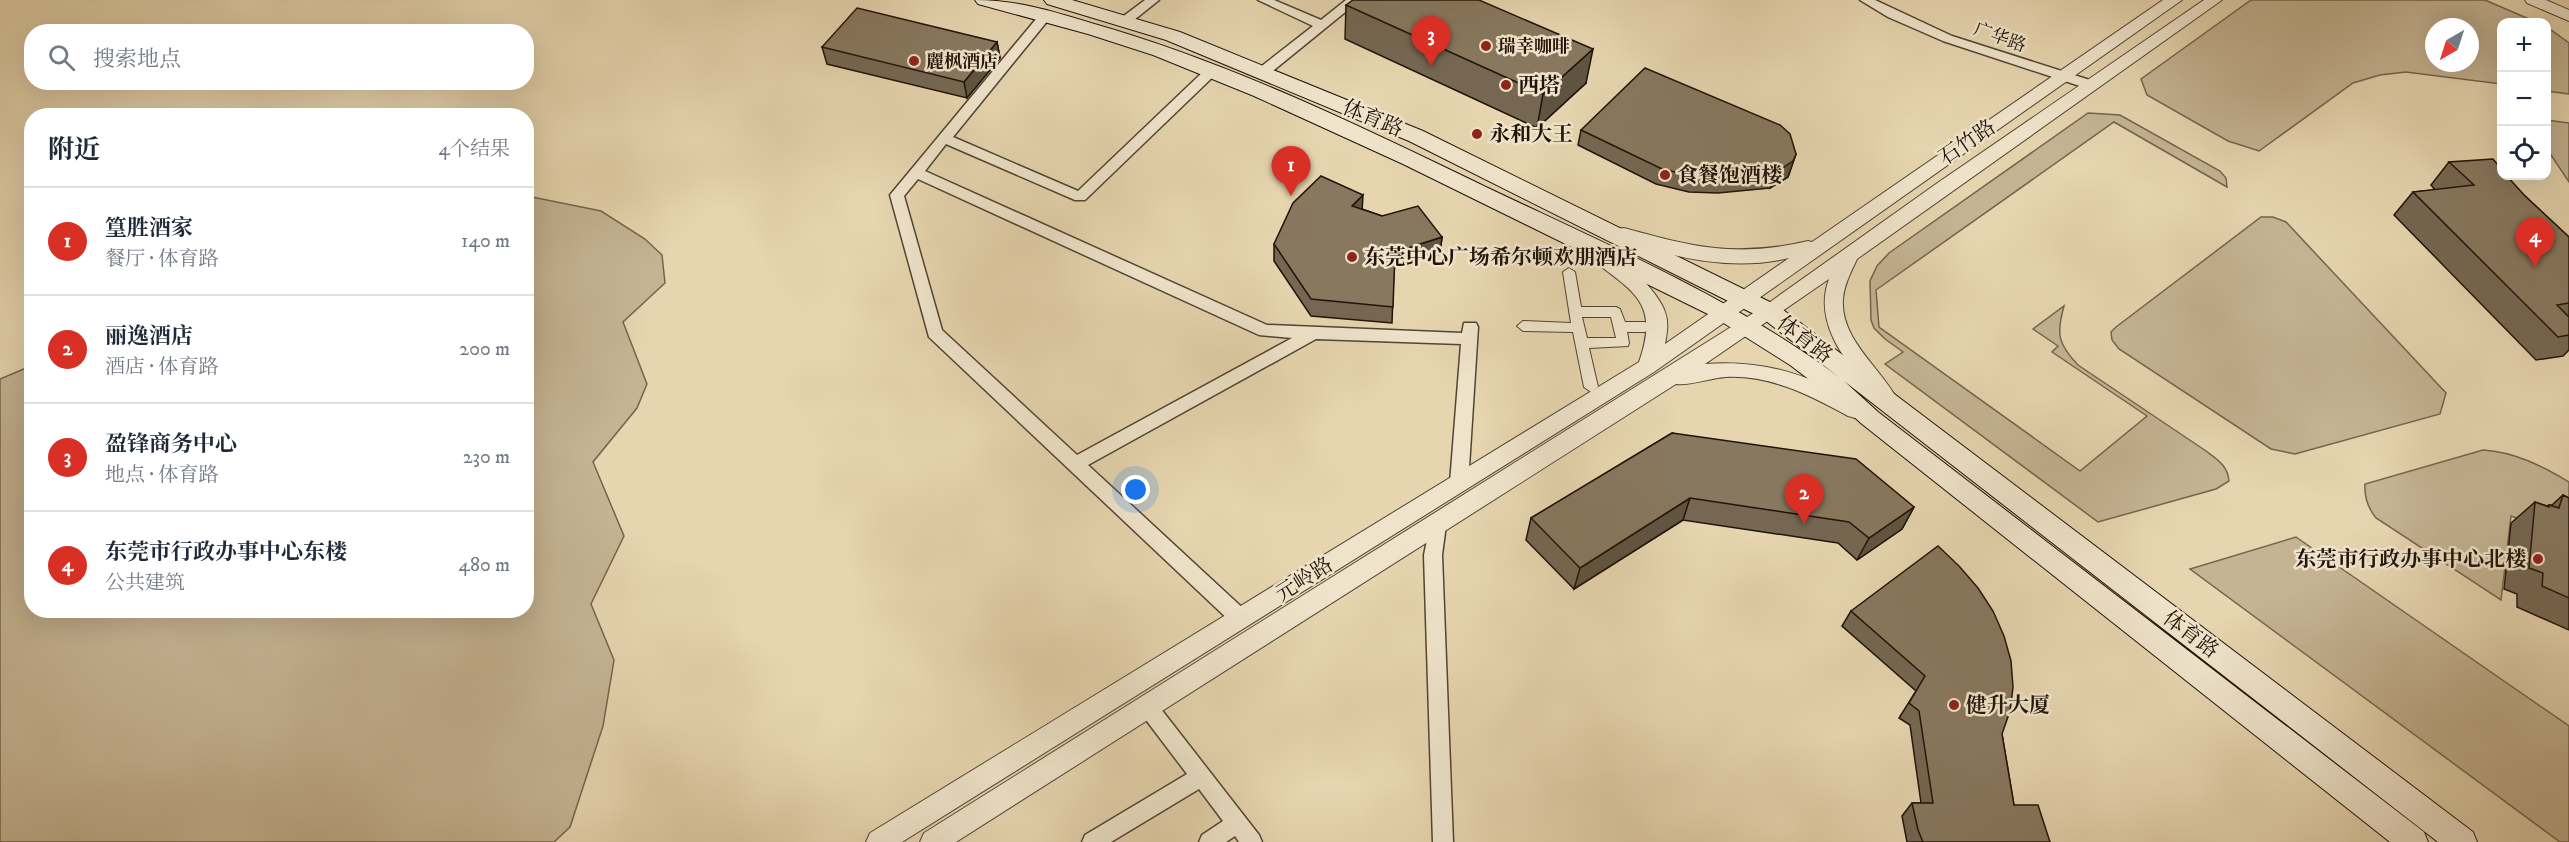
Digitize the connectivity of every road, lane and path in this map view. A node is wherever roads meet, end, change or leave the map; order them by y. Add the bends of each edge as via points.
1 (984, 0) edge
2 (1153, 0) edge
3 (1264, 0) edge
4 (1354, 0) edge
5 (1866, 0) edge
6 (2174, 0) edge
7 (2214, 0) edge
8 (2533, 0) edge
9 (1049, 8) edge
10 (2569, 16) edge
11 (1125, 21) junction
12 (1323, 26) junction
13 (1211, 72) junction
14 (1263, 72) junction
15 (2062, 76) junction
16 (2091, 85) junction
17 (944, 138) junction
18 (916, 172) junction
19 (1597, 225) junction
20 (1581, 241) junction
21 (1826, 242) junction
22 (1849, 254) junction
23 (1569, 272) dead end
24 (1735, 306) junction
25 (1575, 312) junction
26 (1759, 319) junction
27 (1523, 326) dead end
28 (1619, 327) junction
29 (1645, 327) dead end
30 (1578, 328) junction
31 (1314, 333) junction
32 (1581, 343) junction
33 (1656, 374) junction
34 (1591, 387) dead end
35 (1880, 411) junction
36 (1076, 464) junction
37 (1459, 483) junction
38 (1437, 525) junction
39 (1240, 618) junction
40 (1147, 706) junction
41 (1200, 777) junction
42 (1237, 823) junction
43 (945, 839) edge
44 (879, 842) edge
45 (1092, 842) edge
46 (1209, 842) edge
47 (1252, 842) edge
48 (1443, 842) edge
49 (2413, 842) edge
50 (2462, 842) edge

1 - 9 main road, 体育路
2 - 11 street
3 - 12 street
4 - 12 street
5 - 15 street, 广华路 via 1911,24
6 - 15 street, 石竹路
7 - 16 street, 石竹路
8 - 10 street
9 - 11 main road, 体育路
9 - 13 main road, 体育路
9 - 17 street
11 - 14 main road, 体育路
12 - 14 street
13 - 17 street via 1080,197
13 - 20 main road, 体育路 via 1399,152
14 - 19 main road, 体育路 via 1416,136
15 - 16 street, 广华路
15 - 21 street, 石竹路
16 - 22 street, 石竹路
17 - 18 street
18 - 31 street via 1265,331
18 - 36 street via 897,195 935,333
19 - 21 street via 1654,245 1704,256 1778,256
19 - 24 main road, 体育路
20 - 24 main road, 体育路
20 - 33 street via 1653,302 1660,325
21 - 24 street, 石竹路
22 - 26 street, 石竹路
22 - 35 street via 1833,299 1837,324
23 - 25 street
24 - 26 main road, 体育路
24 - 33 street, 元岭路
25 - 28 street via 1616,312
25 - 30 street
26 - 33 street, 元岭路
26 - 35 main road, 体育路
27 - 30 street
28 - 29 street
28 - 32 street via 1623,343
30 - 32 street
31 - 36 street
31 - 37 street via 1469,333
32 - 34 street
33 - 35 street via 1735,368 1771,373
33 - 37 street, 元岭路
33 - 38 street, 元岭路
35 - 49 main road, 体育路
35 - 50 main road, 体育路
36 - 39 street
37 - 39 street, 元岭路
38 - 40 street, 元岭路
38 - 48 street via 1433,555
39 - 44 street, 元岭路
40 - 41 street
40 - 43 street, 元岭路
41 - 42 street
41 - 45 street
42 - 46 street
42 - 47 street

